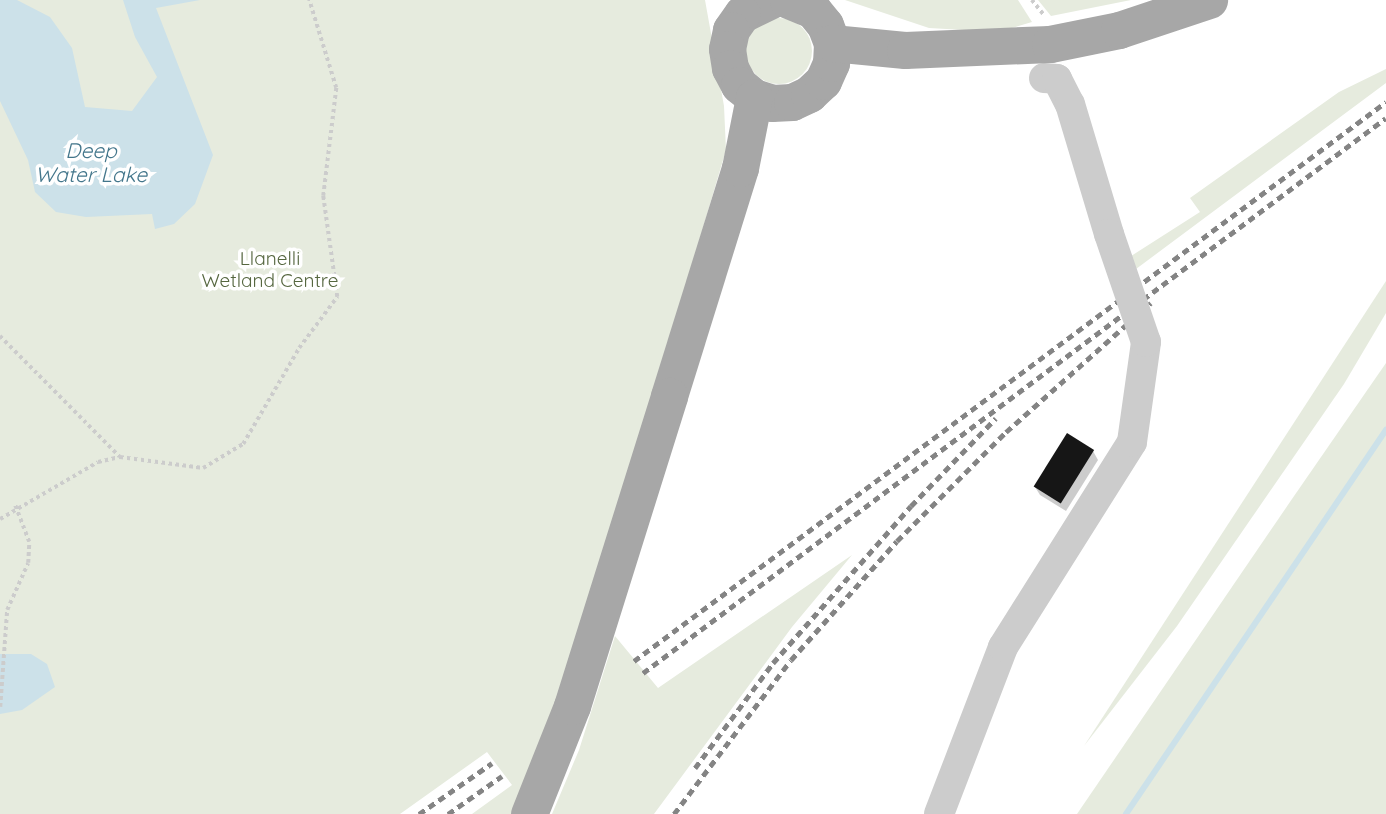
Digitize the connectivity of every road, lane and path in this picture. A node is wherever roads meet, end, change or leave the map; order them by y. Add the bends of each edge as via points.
1 (309, 0) edge
2 (788, 0) edge
3 (1032, 0) edge
4 (1209, 0) edge
5 (748, 5) edge
6 (1046, 17) dead end
7 (832, 43) junction
8 (1044, 78) dead end
9 (754, 97) junction
10 (0, 336) edge
11 (120, 457) junction
12 (15, 506) junction
13 (0, 519) edge
14 (0, 707) edge
15 (529, 814) edge
16 (939, 814) edge

1 - 11 path via 336,88 323,197 337,297 299,348 243,444 202,468
2 - 7 main road via 813,10
3 - 6 path
4 - 7 main road via 1119,30 1049,44 905,50
5 - 9 main road via 732,30 728,58 739,85
7 - 9 main road via 831,63 810,94 792,102
8 - 16 street, bridge via 1057,79 1078,100 1109,234 1146,341 1132,442 1003,647
9 - 15 main road, bridge via 740,168 572,706
10 - 11 path
11 - 12 path via 98,462
12 - 13 path
12 - 14 path via 29,542 28,563 7,610

